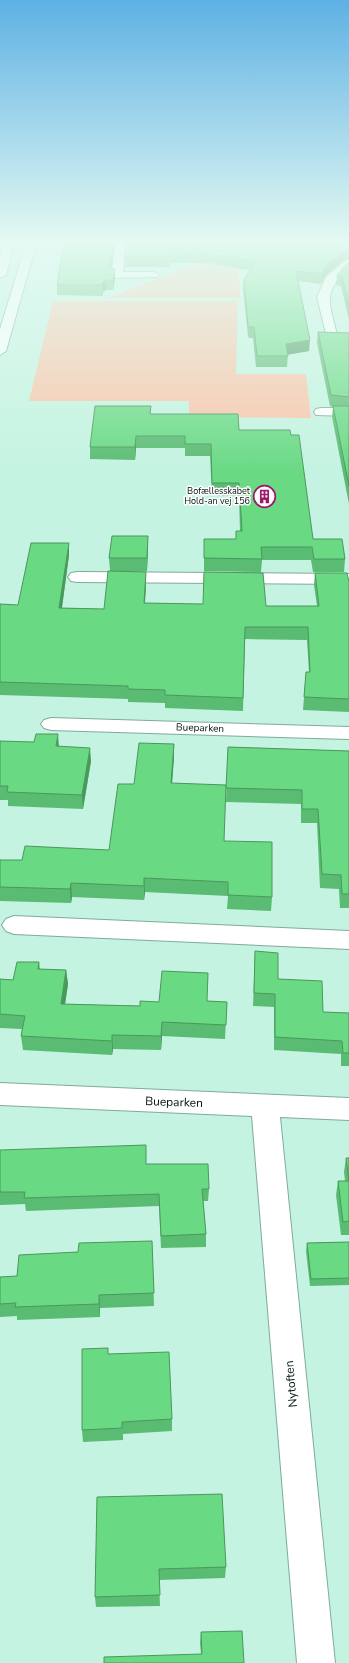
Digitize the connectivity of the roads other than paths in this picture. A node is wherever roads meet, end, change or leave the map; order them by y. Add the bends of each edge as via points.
1 (9, 319) edge
2 (328, 319) edge
3 (331, 335) edge
4 (0, 351) edge
5 (321, 412) dead end
6 (349, 412) edge
7 (76, 577) dead end
8 (349, 579) edge
9 (51, 724) dead end
10 (349, 733) edge
11 (14, 925) dead end
12 (349, 940) edge
13 (0, 1094) edge
14 (265, 1106) junction
15 (349, 1109) edge
16 (316, 1663) edge

1 - 4 street
2 - 3 street
5 - 6 street
7 - 8 street
9 - 10 street, Bueparken
11 - 12 street
13 - 14 street, Bueparken
14 - 15 street, Bueparken
14 - 16 street, Nytoften

